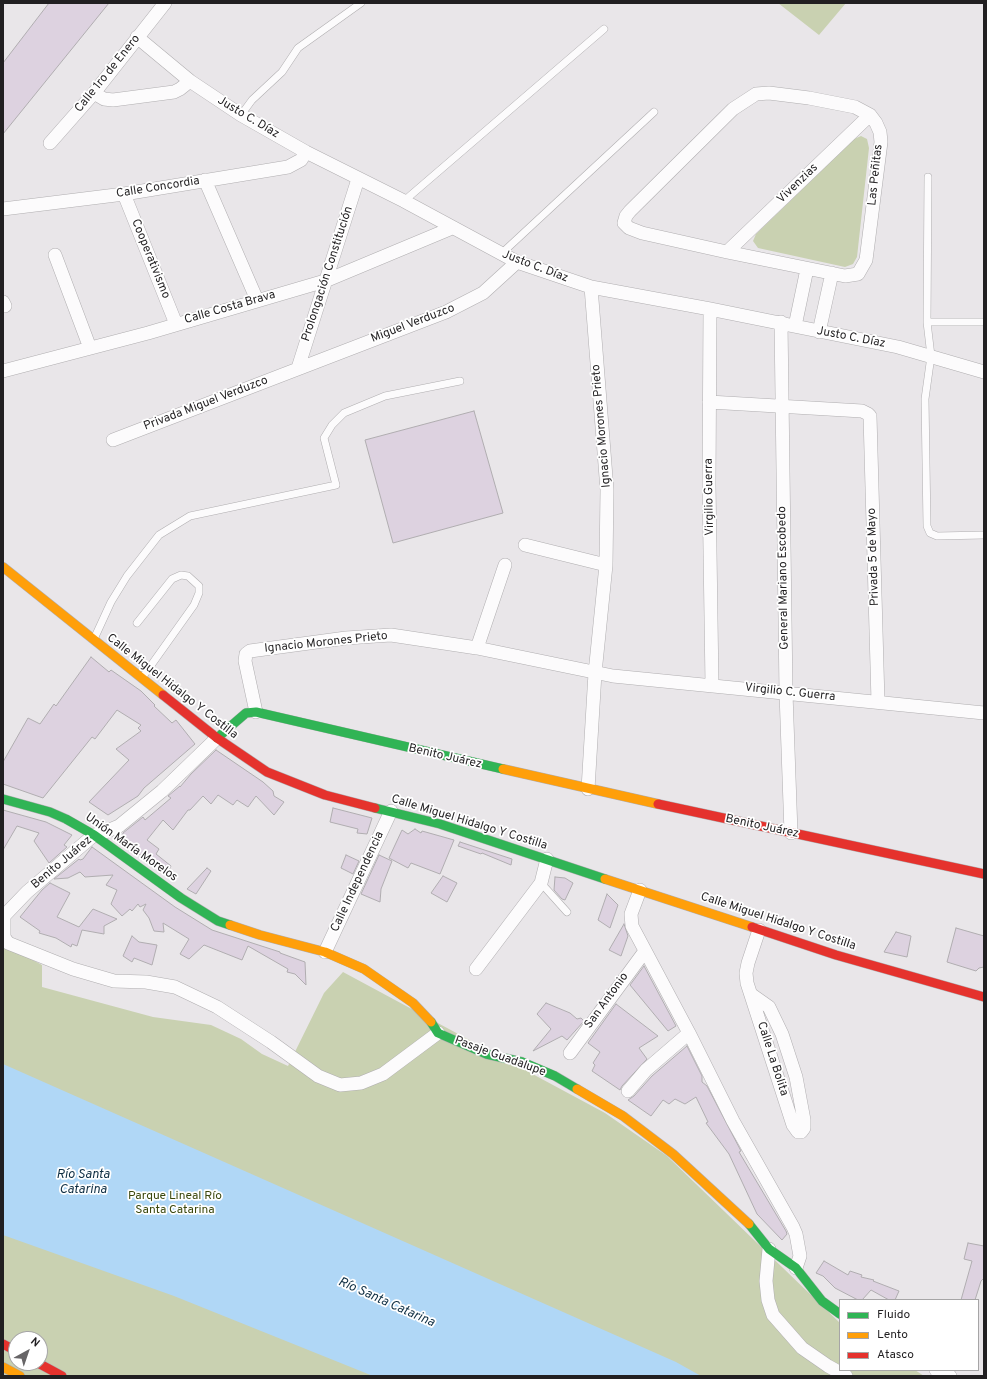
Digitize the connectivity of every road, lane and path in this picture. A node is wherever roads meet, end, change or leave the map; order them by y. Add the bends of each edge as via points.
1 (165, 3) edge
2 (360, 3) edge
3 (604, 29) dead end
4 (137, 37) junction
5 (190, 81) junction
6 (94, 93) junction
7 (654, 112) dead end
8 (241, 115) junction
9 (870, 115) junction
10 (50, 143) dead end
11 (306, 152) junction
12 (928, 177) dead end
13 (358, 179) junction
14 (205, 180) junction
15 (124, 194) junction
16 (404, 201) junction
17 (3, 209) edge
18 (452, 228) junction
19 (727, 252) junction
20 (501, 254) junction
21 (55, 255) dead end
22 (517, 262) junction
23 (807, 269) junction
24 (832, 273) junction
25 (325, 282) junction
26 (591, 287) junction
27 (258, 300) junction
28 (710, 309) junction
29 (781, 322) junction
30 (927, 322) junction
31 (984, 322) edge
32 (176, 324) junction
33 (795, 326) junction
34 (819, 332) junction
35 (90, 348) junction
36 (931, 356) junction
37 (298, 368) junction
38 (3, 371) edge
39 (984, 372) edge
40 (460, 381) dead end
41 (709, 402) junction
42 (782, 406) junction
43 (113, 440) dead end
44 (984, 535) edge
45 (525, 545) dead end
46 (606, 565) junction
47 (505, 566) dead end
48 (3, 567) edge
49 (137, 623) dead end
50 (94, 640) junction
51 (477, 648) junction
52 (595, 673) junction
53 (141, 679) junction
54 (712, 685) junction
55 (786, 693) junction
56 (878, 702) junction
57 (256, 712) junction
58 (984, 713) edge
59 (217, 738) junction
60 (588, 789) junction
61 (3, 798) edge
62 (392, 811) junction
63 (791, 833) junction
64 (94, 835) junction
65 (547, 859) junction
66 (984, 874) edge
67 (541, 884) junction
68 (640, 890) junction
69 (567, 912) dead end
70 (4, 915) edge
71 (759, 930) junction
72 (645, 951) junction
73 (325, 952) junction
74 (476, 969) dead end
75 (750, 989) junction
76 (984, 997) edge
77 (438, 1033) junction
78 (689, 1034) junction
79 (788, 1050) junction
80 (570, 1053) dead end
81 (771, 1055) junction
82 (628, 1091) dead end
83 (769, 1249) junction
84 (796, 1268) junction
85 (839, 1313) edge
86 (3, 1367) edge
87 (48, 1368) edge
88 (938, 1371) edge
89 (20, 1376) edge
90 (62, 1376) edge
91 (846, 1376) edge
92 (950, 1376) edge

1 - 4 street, Calle 1ro de Enero
2 - 8 lane via 298,48 282,72 252,100
3 - 16 lane
4 - 5 street, Justo C. Díaz
4 - 6 street, Calle 1ro de Enero
5 - 6 street via 174,92 113,100 104,100
5 - 8 street, Justo C. Díaz
6 - 10 street, Calle 1ro de Enero
7 - 20 lane
8 - 11 street, Justo C. Díaz
9 - 19 street, Vivenzias
9 - 19 street, Las Peñitas via 855,106 808,98 756,94 734,110 630,211 624,220 624,224 629,228 642,233
9 - 24 street, Las Peñitas via 880,132 881,142 866,260 858,274 845,276
11 - 13 street, Justo C. Díaz
11 - 14 street, Calle Concordia via 301,160 288,167
12 - 30 lane
13 - 16 street, Justo C. Díaz
13 - 25 street, Prolongación Constitución
14 - 15 street, Calle Concordia
14 - 27 street
15 - 17 street, Calle Concordia
15 - 32 street, Cooperativismo
16 - 18 street, Justo C. Díaz
18 - 20 street, Justo C. Díaz
18 - 25 street, Calle Costa Brava
19 - 23 street, Las Peñitas
20 - 22 street, Justo C. Díaz
21 - 35 street
22 - 26 street, Justo C. Díaz
22 - 37 street, Miguel Verduzco via 483,293 465,303
23 - 24 street, Las Peñitas
23 - 33 street
24 - 34 street
25 - 27 street, Calle Costa Brava
25 - 37 street, Prolongación Constitución
26 - 28 street, Justo C. Díaz
26 - 46 street, Ignacio Morones Prieto via 607,490
27 - 32 street, Calle Costa Brava
28 - 29 street, Justo C. Díaz
28 - 41 street, Virgilio Guerra
29 - 33 street, Justo C. Díaz
29 - 42 street, General Mariano Escobedo
30 - 31 lane
30 - 36 lane
32 - 35 street, Calle Costa Brava
33 - 34 street, Justo C. Díaz
34 - 36 street, Justo C. Díaz
35 - 38 street, Calle Costa Brava
36 - 39 street, Justo C. Díaz
36 - 44 lane via 924,400 928,530 937,536
37 - 43 street, Privada Miguel Verduzco
40 - 50 lane via 385,396 344,413 324,438 336,484 190,516 159,535 127,576 111,602
41 - 42 street
41 - 54 street, Virgilio Guerra
42 - 55 street, General Mariano Escobedo
42 - 56 street, Privada 5 de Mayo via 862,411 868,414
45 - 46 street
46 - 52 street, Ignacio Morones Prieto
47 - 51 street
48 - 50 main road, Calle Miguel Hidalgo Y Costilla
49 - 53 lane via 172,579 181,575 188,576 199,586 194,605
50 - 53 main road, Calle Miguel Hidalgo Y Costilla
51 - 52 street, Ignacio Morones Prieto
51 - 57 street, Ignacio Morones Prieto via 391,635 254,650 246,654 246,665
52 - 54 street, Virgilio C. Guerra
52 - 60 street, Ignacio Morones Prieto
53 - 59 main road, Calle Miguel Hidalgo Y Costilla
54 - 55 street, Virgilio C. Guerra
55 - 56 street, Virgilio C. Guerra
55 - 63 street, General Mariano Escobedo
56 - 58 street, Virgilio C. Guerra
57 - 59 main road, Benito Juárez via 238,719
57 - 60 main road, Benito Juárez
59 - 62 main road, Calle Miguel Hidalgo Y Costilla via 267,772 293,783 325,795
59 - 64 street, Benito Juárez via 162,791 118,826
60 - 63 main road, Benito Juárez
61 - 64 main road, Unión María Morelos via 50,812
62 - 65 main road, Calle Miguel Hidalgo Y Costilla
62 - 73 street, Calle Independencia
63 - 66 main road, Benito Juárez
64 - 70 street, Benito Juárez
64 - 73 main road, Unión María Morelos via 218,921
65 - 67 street
65 - 68 main road, Calle Miguel Hidalgo Y Costilla
67 - 69 lane
67 - 74 street
68 - 71 main road, Calle Miguel Hidalgo Y Costilla
68 - 72 street via 630,919
70 - 77 street, Benito Juárez via 4,934 8,943 73,969 114,981 146,982 175,988 217,1007 318,1076 340,1085 361,1083 383,1074
71 - 75 street via 746,973
71 - 76 main road, Calle Miguel Hidalgo Y Costilla
72 - 78 street
72 - 80 street, San Antonio
73 - 77 main road via 364,970 413,1002
75 - 79 street via 769,1007
75 - 81 street, Calle La Bolita
77 - 83 main road, Pasaje Guadalupe via 486,1054 522,1062 596,1099 623,1116 674,1154 752,1227
78 - 82 street via 646,1070
78 - 84 street via 732,1121 793,1227 800,1256
79 - 81 street
79 - 81 street, Calle La Bolita via 804,1120 804,1128 799,1132 794,1125
83 - 84 main road, Pasaje Guadalupe
83 - 91 street via 766,1281 772,1315 802,1348
84 - 85 main road, Pasaje Guadalupe via 822,1301
86 - 89 main road
87 - 90 main road
88 - 92 street

